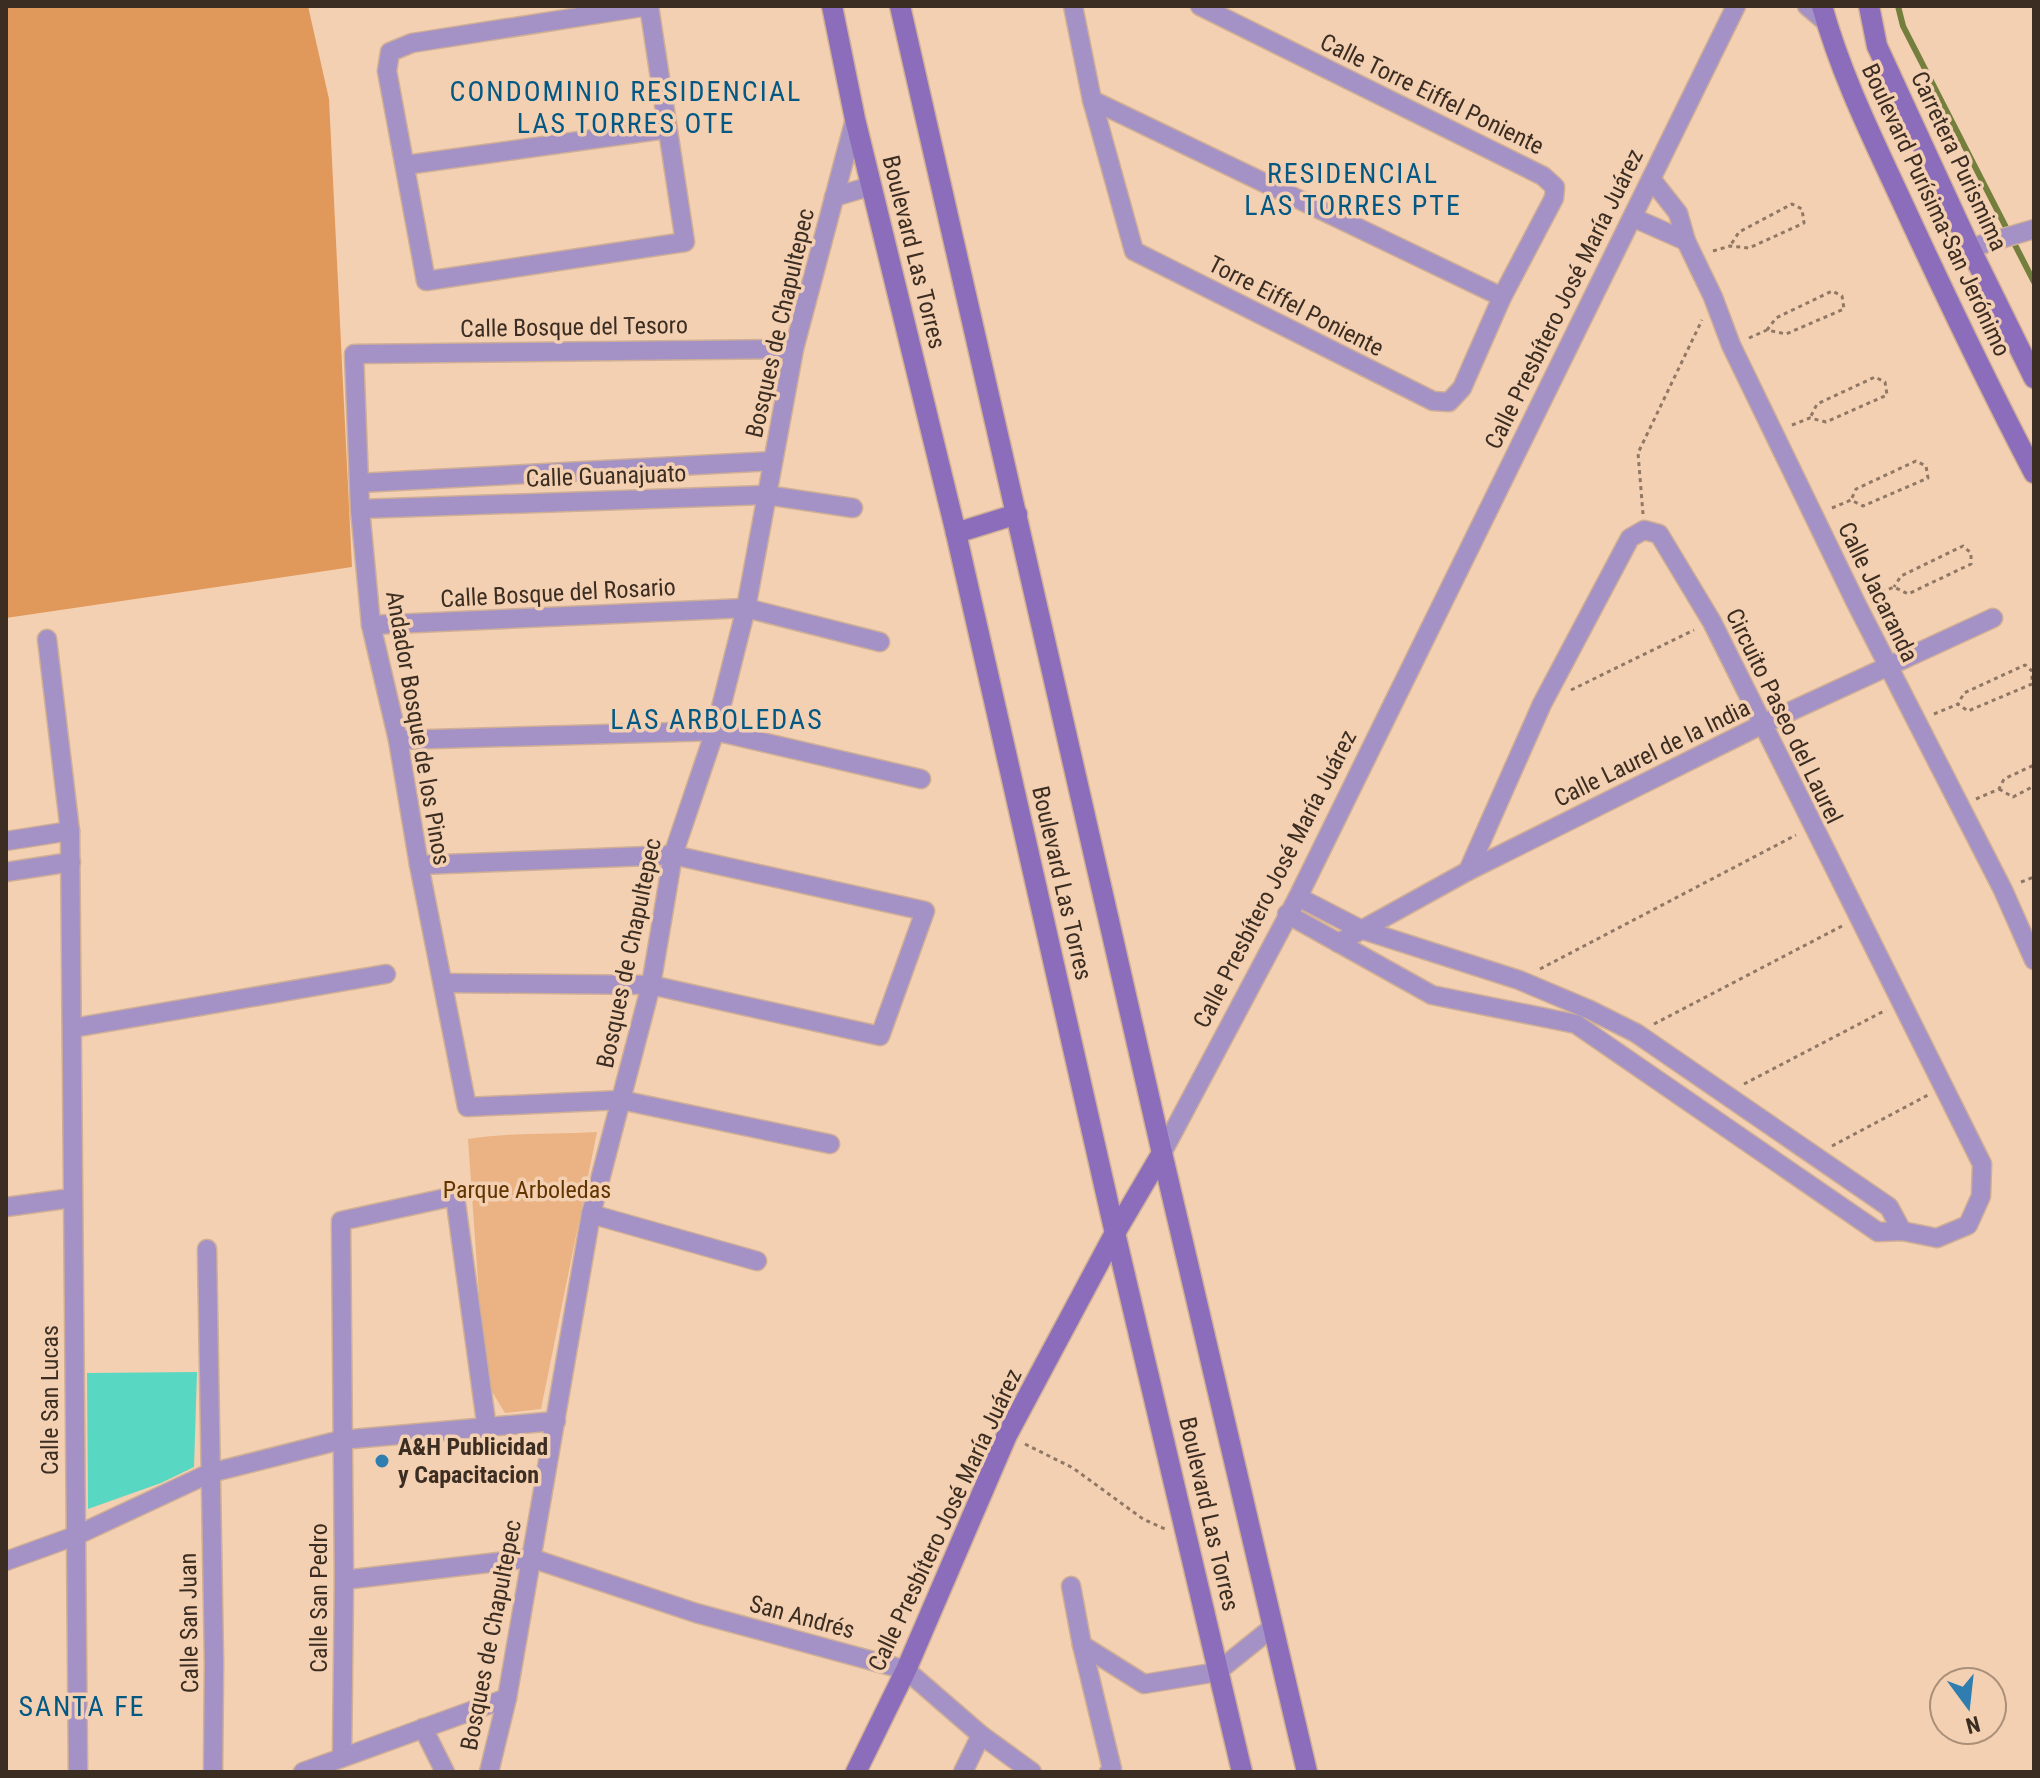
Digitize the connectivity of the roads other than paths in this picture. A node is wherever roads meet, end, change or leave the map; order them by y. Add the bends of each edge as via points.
1 (650, 6) edge
2 (832, 6) edge
3 (900, 6) edge
4 (1073, 6) edge
5 (1200, 6) edge
6 (1736, 6) edge
7 (1807, 6) edge
8 (1869, 6) edge
9 (1824, 14) edge
10 (1092, 100) junction
11 (855, 119) junction
12 (666, 129) junction
13 (406, 165) junction
14 (1652, 180) junction
15 (871, 186) junction
16 (1555, 187) joint
17 (834, 197) junction
18 (1634, 218) junction
19 (2032, 229) edge
20 (1970, 248) junction
21 (1690, 249) junction
22 (1502, 297) junction
23 (794, 349) junction
24 (354, 354) joint
25 (2034, 378) edge
26 (773, 461) junction
27 (2034, 473) edge
28 (359, 483) junction
29 (766, 495) junction
30 (853, 508) dead end
31 (360, 509) junction
32 (1017, 514) junction
33 (956, 533) junction
34 (746, 608) junction
35 (1993, 618) dead end
36 (371, 625) junction
37 (47, 639) dead end
38 (880, 642) dead end
39 (1888, 668) junction
40 (1763, 724) junction
41 (715, 731) junction
42 (398, 740) junction
43 (921, 779) dead end
44 (70, 831) junction
45 (6, 841) edge
46 (673, 855) junction
47 (71, 862) junction
48 (419, 865) junction
49 (1468, 871) junction
50 (6, 872) edge
51 (1298, 897) junction
52 (1287, 914) junction
53 (1360, 929) junction
54 (1338, 943) junction
55 (2034, 960) edge
56 (386, 974) dead end
57 (444, 983) junction
58 (651, 985) junction
59 (1590, 1010) junction
60 (1576, 1024) junction
61 (73, 1028) junction
62 (621, 1100) junction
63 (1751, 1113) junction
64 (1738, 1134) junction
65 (830, 1144) dead end
66 (1162, 1153) junction
67 (72, 1198) junction
68 (6, 1207) edge
69 (591, 1214) junction
70 (1902, 1231) junction
71 (1115, 1233) junction
72 (207, 1249) dead end
73 (757, 1261) dead end
74 (556, 1421) junction
75 (487, 1429) junction
76 (341, 1440) junction
77 (210, 1473) junction
78 (75, 1536) junction
79 (531, 1558) junction
80 (6, 1561) edge
81 (344, 1580) junction
82 (1071, 1586) dead end
83 (1266, 1633) junction
84 (1082, 1645) junction
85 (906, 1670) junction
86 (1217, 1672) junction
87 (507, 1698) junction
88 (423, 1728) junction
89 (981, 1735) junction
90 (342, 1756) junction
91 (78, 1772) edge
92 (213, 1772) edge
93 (303, 1772) edge
94 (445, 1772) edge
95 (489, 1772) edge
96 (856, 1772) edge
97 (963, 1772) edge
98 (1032, 1772) edge
99 (1109, 1772) edge
100 (1242, 1772) edge
101 (1307, 1772) edge

1 - 12 street
1 - 13 street via 412,43 390,52 387,71
2 - 11 street, Boulevard Las Torres
3 - 32 street, Boulevard Las Torres
4 - 10 street, Torre Eiffel Poniente
5 - 16 street, Calle Torre Eiffel Poniente via 1543,176
6 - 14 street, Calle Presbítero José María Juárez
7 - 9 street
8 - 20 street, Carretera Purismima via 1877,46
9 - 27 street, Boulevard Purísima-San Jerónimo via 1840,64 1927,257
10 - 22 street
10 - 22 street, Torre Eiffel Poniente via 1134,251 1433,401 1449,402 1462,388
11 - 15 street, Boulevard Las Torres
11 - 17 street, Bosques de Chapultepec
12 - 13 street
12 - 13 street via 685,242 426,281
14 - 18 street, Calle Presbítero José María Juárez
14 - 21 street, Calle Jacaranda via 1678,213
15 - 17 street, Bosques de Chapultepec
15 - 33 street, Boulevard Las Torres
16 - 22 street, Torre Eiffel Poniente
17 - 23 street, Bosques de Chapultepec
18 - 21 street
18 - 51 street, Calle Presbítero José María Juárez
19 - 20 street
20 - 25 street, Carretera Purismima
21 - 39 street, Calle Jacaranda
23 - 24 street, Calle Bosque del Tesoro
23 - 26 street, Bosques de Chapultepec
24 - 28 street, Andador Bosque de los Pinos
26 - 28 street
26 - 29 street, Bosques de Chapultepec
28 - 31 street, Andador Bosque de los Pinos
29 - 30 street, Calle Guanajuato
29 - 31 street, Calle Guanajuato
29 - 34 street, Bosques de Chapultepec
31 - 36 street, Andador Bosque de los Pinos
32 - 33 street
32 - 66 street, Boulevard Las Torres
33 - 71 street, Boulevard Las Torres
34 - 36 street, Calle Bosque del Rosario
34 - 38 street, Calle Bosque del Rosario
34 - 41 street, Bosques de Chapultepec
35 - 39 street, Calle Laurel de la India
36 - 42 street, Andador Bosque de los Pinos
37 - 44 street, Calle San Lucas
39 - 40 street, Calle Laurel de la India
39 - 55 street, Calle Jacaranda via 1961,805
40 - 49 street, Calle Laurel de la India
40 - 49 street, Circuito Paseo del Laurel via 1665,542 1644,530 1630,538 1542,704
40 - 70 street, Circuito Paseo del Laurel via 1982,1164 1981,1196 1968,1225 1937,1238
41 - 42 street
41 - 43 street
41 - 46 street, Bosques de Chapultepec
42 - 48 street, Andador Bosque de los Pinos
44 - 45 street
44 - 47 street, Calle San Lucas
46 - 48 street
46 - 58 street, Bosques de Chapultepec
46 - 58 street via 925,911 880,1036
47 - 50 street
47 - 61 street, Calle San Lucas
48 - 57 street, Andador Bosque de los Pinos
49 - 53 street, Calle Laurel de la India
51 - 52 street, Calle Presbítero José María Juárez
51 - 53 street
52 - 54 street, Circuito Paseo del Laurel
52 - 66 street, Calle Presbítero José María Juárez
53 - 54 street, Calle Laurel de la India
53 - 59 street via 1519,980
54 - 60 street, Circuito Paseo del Laurel via 1432,995
56 - 61 street
57 - 58 street
57 - 62 street, Andador Bosque de los Pinos via 467,1107
58 - 62 street, Bosques de Chapultepec
59 - 60 street
59 - 63 street via 1636,1033
60 - 64 street, Circuito Paseo del Laurel
61 - 67 street, Calle San Lucas
62 - 65 street
62 - 69 street, Bosques de Chapultepec
63 - 64 street
63 - 70 street via 1889,1207
64 - 70 street, Circuito Paseo del Laurel via 1878,1232
66 - 71 street, Calle Presbítero José María Juárez
66 - 83 street, Boulevard Las Torres
67 - 68 street
67 - 78 street, Calle San Lucas
69 - 73 street
69 - 74 street, Bosques de Chapultepec
71 - 85 street, Calle Presbítero José María Juárez via 1007,1435
71 - 86 street, Boulevard Las Torres
72 - 77 street, Calle San Juan
74 - 75 street
74 - 79 street, Bosques de Chapultepec
75 - 76 street
75 - 76 street, Calle San Pedro via 455,1196 341,1221
76 - 77 street
76 - 81 street, Calle San Pedro
77 - 78 street
77 - 92 street, Calle San Juan
78 - 80 street
78 - 91 street, Calle San Lucas
79 - 81 street
79 - 85 street, San Andrés via 696,1613
79 - 87 street, Bosques de Chapultepec
81 - 90 street, Calle San Pedro
82 - 84 street
83 - 86 street
83 - 101 street, Boulevard Las Torres
84 - 86 street via 1144,1684
84 - 99 street
85 - 89 street, San Andrés
85 - 96 street, Calle Presbítero José María Juárez
86 - 100 street, Boulevard Las Torres
87 - 88 street
87 - 95 street, Bosques de Chapultepec
88 - 90 street
88 - 94 street
89 - 97 street
89 - 98 street, San Andrés
90 - 93 street

